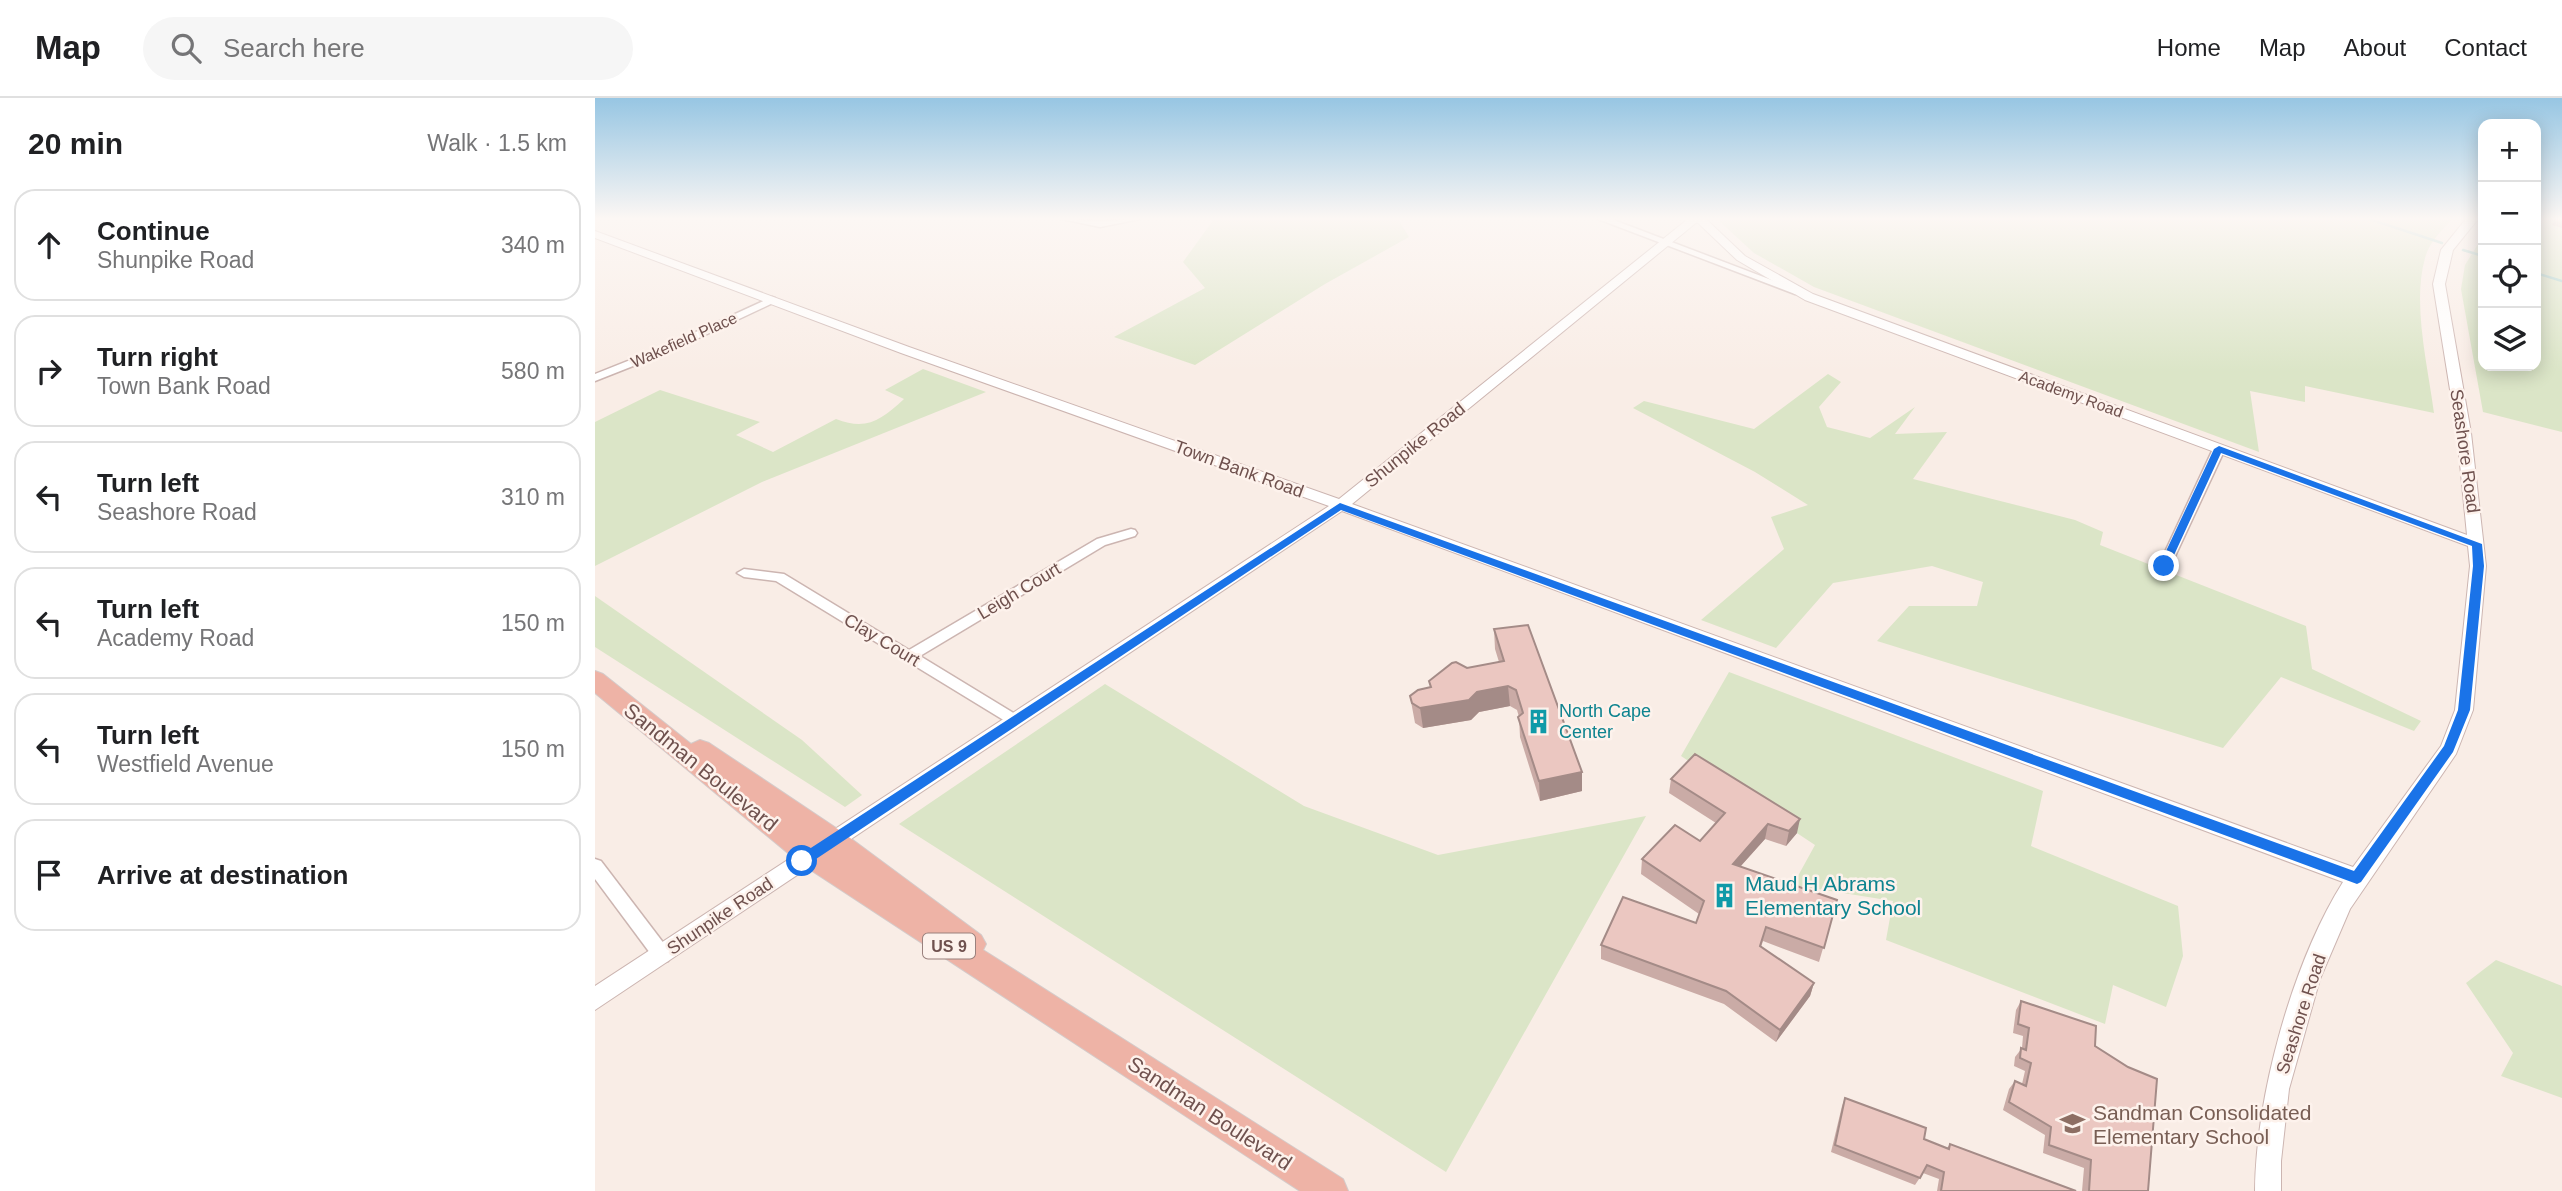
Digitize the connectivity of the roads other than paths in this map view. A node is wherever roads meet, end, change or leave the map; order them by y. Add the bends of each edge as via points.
1 (692, 270) edge
2 (1632, 270) edge
3 (1737, 270) edge
4 (1762, 270) edge
5 (2442, 270) edge
6 (1809, 297) junction
7 (772, 300) junction
8 (595, 379) edge
9 (2219, 449) junction
10 (1340, 506) junction
11 (1131, 533) dead end
12 (2477, 544) junction
13 (2164, 566) dead end
14 (744, 573) dead end
15 (909, 656) junction
16 (595, 679) edge
17 (1015, 720) junction
18 (821, 848) junction
19 (595, 866) edge
20 (2357, 878) junction
21 (662, 955) junction
22 (595, 999) edge
23 (1331, 1191) edge
24 (2268, 1191) edge

1 - 7 street, Town Bank Road
2 - 10 street, Shunpike Road
3 - 6 street, Academy Road
4 - 6 street
5 - 12 street, Seashore Road via 2439,284
6 - 9 street, Academy Road
7 - 8 street, Wakefield Place
7 - 10 street, Town Bank Road
9 - 12 street, Academy Road
9 - 13 street
10 - 17 street, Shunpike Road
10 - 20 street, Town Bank Road
11 - 15 street, Leigh Court via 1101,542
12 - 20 street, Seashore Road via 2466,697 2458,730
14 - 15 street, Clay Court via 779,577
15 - 17 street, Clay Court
16 - 18 highway, Sandman Boulevard / US 9
17 - 18 street, Shunpike Road
18 - 21 street, Shunpike Road
18 - 23 highway, Sandman Boulevard / US 9 via 918,902 1089,1036
19 - 21 street
20 - 24 street, Seashore Road via 2309,979 2277,1089
21 - 22 street, Shunpike Road

